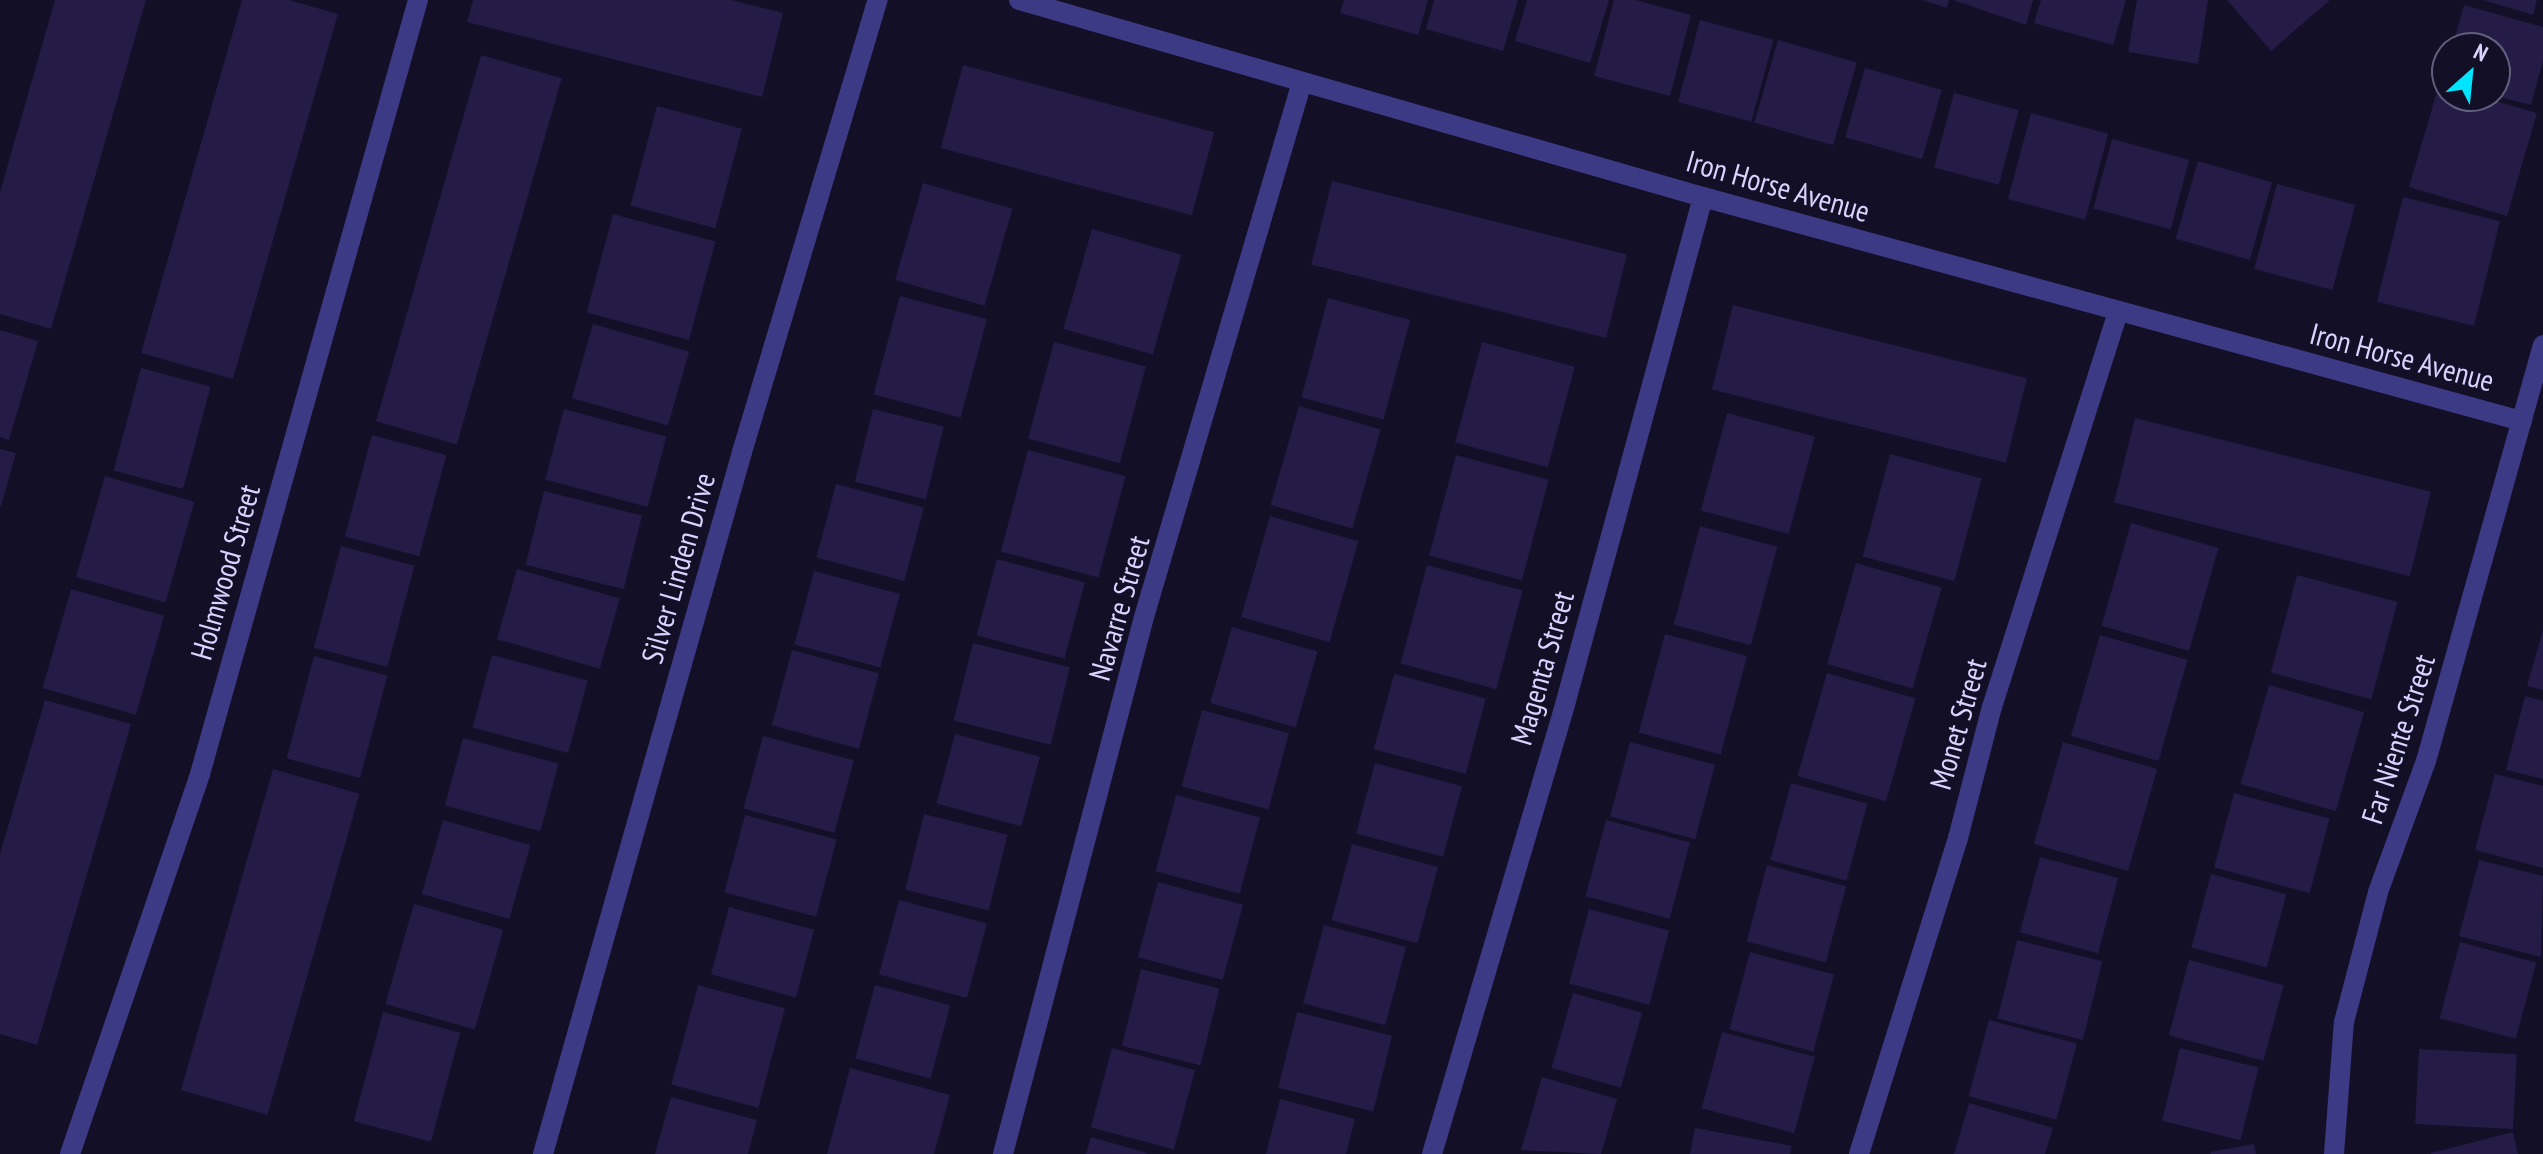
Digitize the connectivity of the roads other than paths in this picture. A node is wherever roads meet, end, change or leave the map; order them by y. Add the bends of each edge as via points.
1 (418, 0) edge
2 (878, 0) edge
3 (1019, 0) edge
4 (1302, 82) junction
5 (1703, 197) junction
6 (2118, 312) junction
7 (2543, 345) edge
8 (2522, 421) junction
9 (70, 1154) edge
10 (543, 1154) edge
11 (1003, 1154) edge
12 (1432, 1154) edge
13 (1859, 1154) edge
14 (2334, 1154) edge

1 - 9 street, Holmwood Street via 200,774
2 - 10 street, Silver Linden Drive via 742,452
3 - 4 street, Iron Horse Avenue
4 - 5 street, Iron Horse Avenue
4 - 11 street, Navarre Street via 1144,617
5 - 6 street, Iron Horse Avenue
5 - 12 street, Magenta Street via 1563,712
6 - 8 street, Iron Horse Avenue
6 - 13 street, Monet Street via 1992,707 1958,838
7 - 8 street, Far Niente Street
8 - 14 street, Far Niente Street via 2431,746 2378,892 2344,1022

